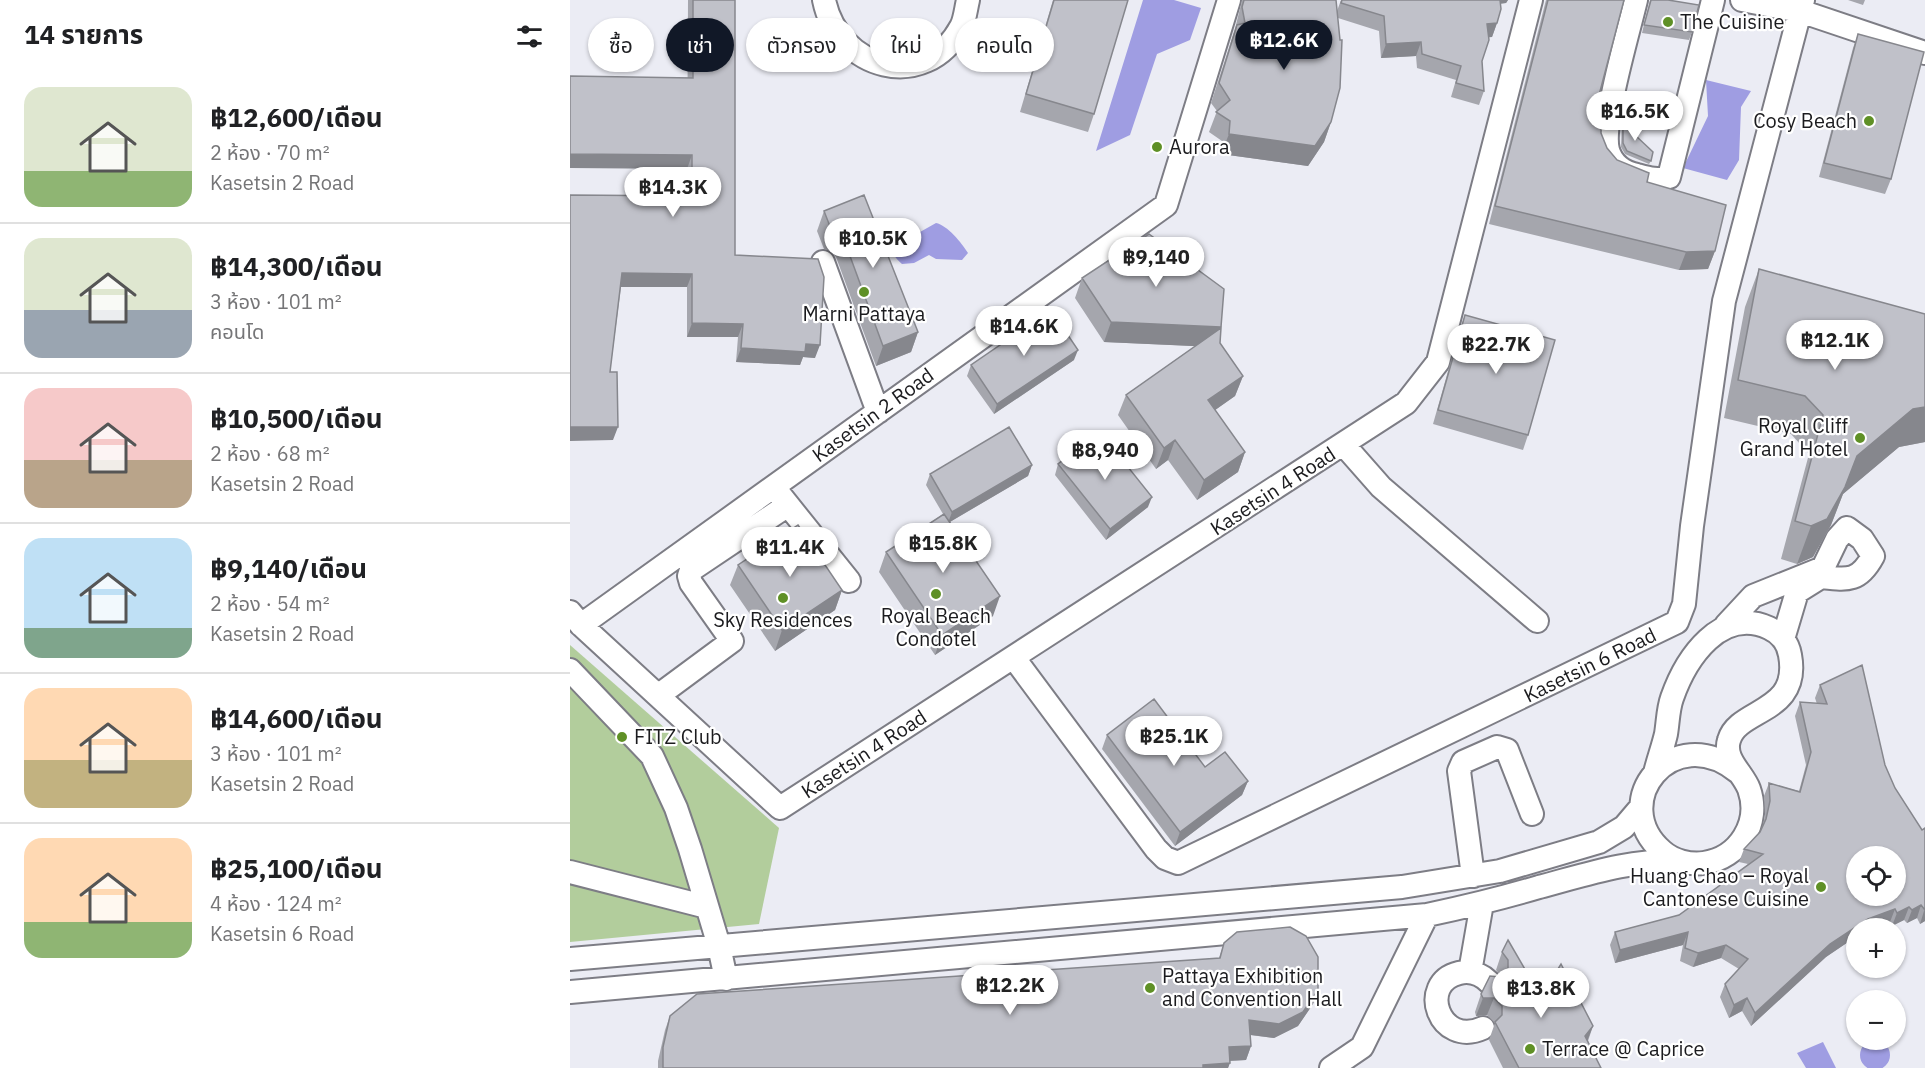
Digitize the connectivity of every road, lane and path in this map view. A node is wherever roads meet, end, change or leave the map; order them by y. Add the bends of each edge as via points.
1 (824, 0) edge
2 (968, 0) edge
3 (1230, 0) edge
4 (1532, 0) edge
5 (1636, 0) edge
6 (1713, 0) edge
7 (1742, 0) edge
8 (1802, 5) edge
9 (1925, 54) edge
10 (823, 262) dead end
11 (878, 412) junction
12 (1344, 445) junction
13 (774, 486) junction
14 (788, 505) junction
15 (849, 581) dead end
16 (576, 618) edge
17 (1537, 621) dead end
18 (1726, 625) junction
19 (1783, 639) junction
20 (1014, 658) junction
21 (570, 670) edge
22 (659, 695) junction
23 (1738, 772) junction
24 (1655, 773) junction
25 (1641, 807) junction
26 (1532, 814) dead end
27 (1679, 861) junction
28 (570, 872) edge
29 (1473, 876) junction
30 (1482, 903) junction
31 (707, 907) junction
32 (1427, 915) junction
33 (719, 946) junction
34 (570, 959) edge
35 (726, 979) junction
36 (570, 992) edge
37 (1483, 1028) dead end
38 (1331, 1068) edge

1 - 2 street via 832,27 847,46 884,67 907,66 948,46 962,26
3 - 11 street, Kasetsin 2 Road via 1166,205
4 - 12 street, Kasetsin 4 Road via 1438,362 1406,403
5 - 6 street via 1606,142 1616,165 1627,173 1663,179 1669,177
7 - 8 street
8 - 9 street
8 - 20 street, Kasetsin 6 Road via 1725,301 1684,604 1677,622 1178,863 1156,849
10 - 11 street
11 - 13 street, Kasetsin 2 Road
12 - 17 street via 1381,487
12 - 20 street, Kasetsin 4 Road
13 - 14 street
13 - 16 street, Kasetsin 2 Road
14 - 15 street
14 - 22 street via 691,570 691,583 732,641
16 - 22 street
18 - 19 street via 1757,623
18 - 19 street via 1753,596 1823,568 1847,528 1862,539 1873,556 1865,570 1848,580 1821,577 1797,592
18 - 24 street via 1715,631 1687,666 1671,699
19 - 23 street via 1792,668 1789,685 1767,708 1732,732 1729,756
20 - 22 street, Kasetsin 4 Road via 780,808
21 - 31 street via 652,756 676,808
23 - 24 street via 1724,760 1706,754 1687,754 1669,761
23 - 27 street via 1749,788 1753,806 1751,825 1742,841 1730,854 1714,862
24 - 25 street via 1645,789
25 - 27 street via 1651,840 1663,853
25 - 29 street via 1624,827 1599,842
26 - 29 street via 1507,750 1497,747 1463,762 1459,771
27 - 30 street via 1646,860 1617,865
28 - 31 street
29 - 33 street via 1402,887
30 - 32 street
30 - 37 street via 1480,977 1454,974 1439,989 1437,1009 1442,1019 1457,1031
31 - 33 street
32 - 35 street
32 - 38 street via 1362,1047
33 - 34 street
33 - 35 street
35 - 36 street

